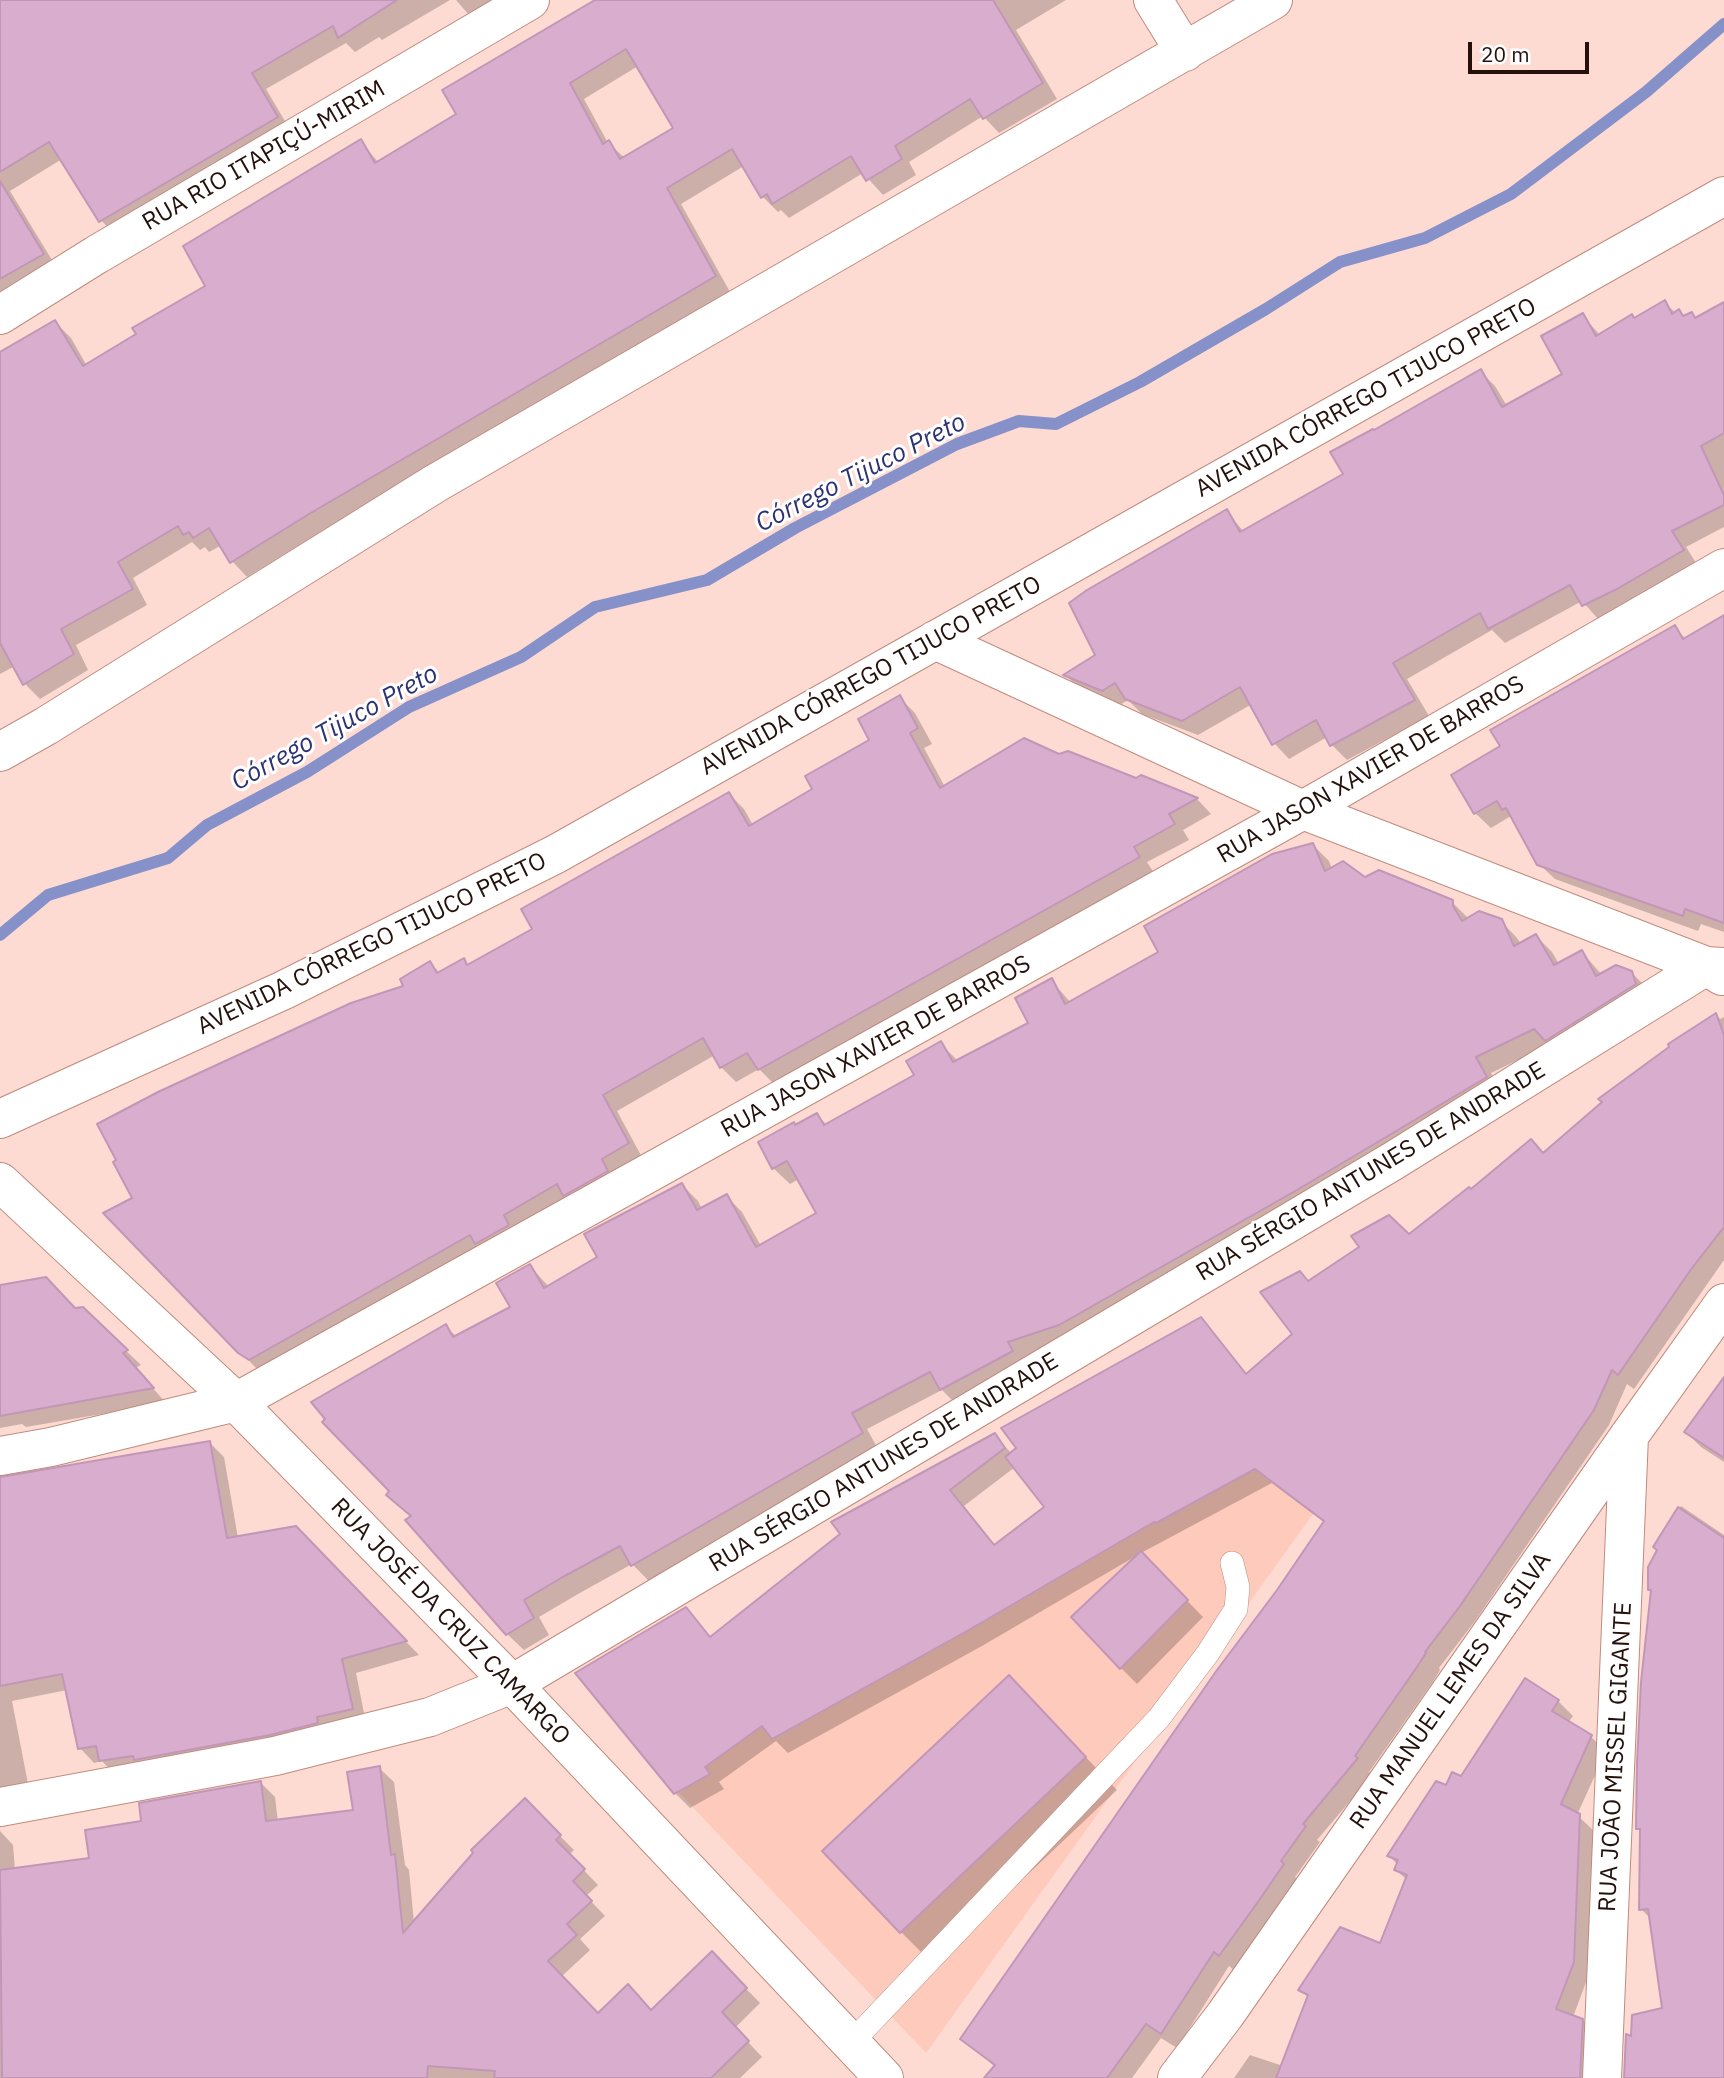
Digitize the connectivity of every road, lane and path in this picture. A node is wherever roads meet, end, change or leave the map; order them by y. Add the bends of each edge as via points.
1 (530, 0) edge
2 (1153, 0) edge
3 (1273, 0) edge
4 (1185, 52) junction
5 (1724, 197) edge
6 (0, 315) edge
7 (1724, 568) edge
8 (935, 640) junction
9 (0, 752) edge
10 (1303, 810) junction
11 (1718, 970) edge
12 (0, 1119) edge
13 (0, 1182) edge
14 (1717, 1324) edge
15 (236, 1402) junction
16 (1629, 1436) junction
17 (0, 1455) edge
18 (1232, 1563) dead end
19 (512, 1684) junction
20 (0, 1807) edge
21 (851, 2043) junction
22 (884, 2078) edge
23 (1177, 2078) edge
24 (1602, 2078) edge

1 - 6 street, RUA RIO ITAPIÇÚ-MIRIM
2 - 4 street
3 - 4 street
4 - 9 street via 436,483
5 - 8 street, AVENIDA CÓRREGO TIJUCO PRETO
7 - 10 street, RUA JASON XAVIER DE BARROS
8 - 10 street
8 - 12 street, AVENIDA CÓRREGO TIJUCO PRETO via 556,855 284,990
10 - 11 street
10 - 15 street, RUA JASON XAVIER DE BARROS
11 - 19 street, RUA SÉRGIO ANTUNES DE ANDRADE
13 - 15 street, RUA JOSÉ DA CRUZ CAMARGO
14 - 16 street, RUA MANUEL LEMES DA SILVA
15 - 17 street, RUA JASON XAVIER DE BARROS
15 - 19 street, RUA JOSÉ DA CRUZ CAMARGO
16 - 23 street, RUA MANUEL LEMES DA SILVA
16 - 24 street, RUA JOÃO MISSEL GIGANTE
18 - 21 lane via 1236,1609 1159,1718
19 - 20 street, RUA SÉRGIO ANTUNES DE ANDRADE via 429,1717 275,1756
19 - 21 street, RUA JOSÉ DA CRUZ CAMARGO
21 - 22 street, RUA JOSÉ DA CRUZ CAMARGO

